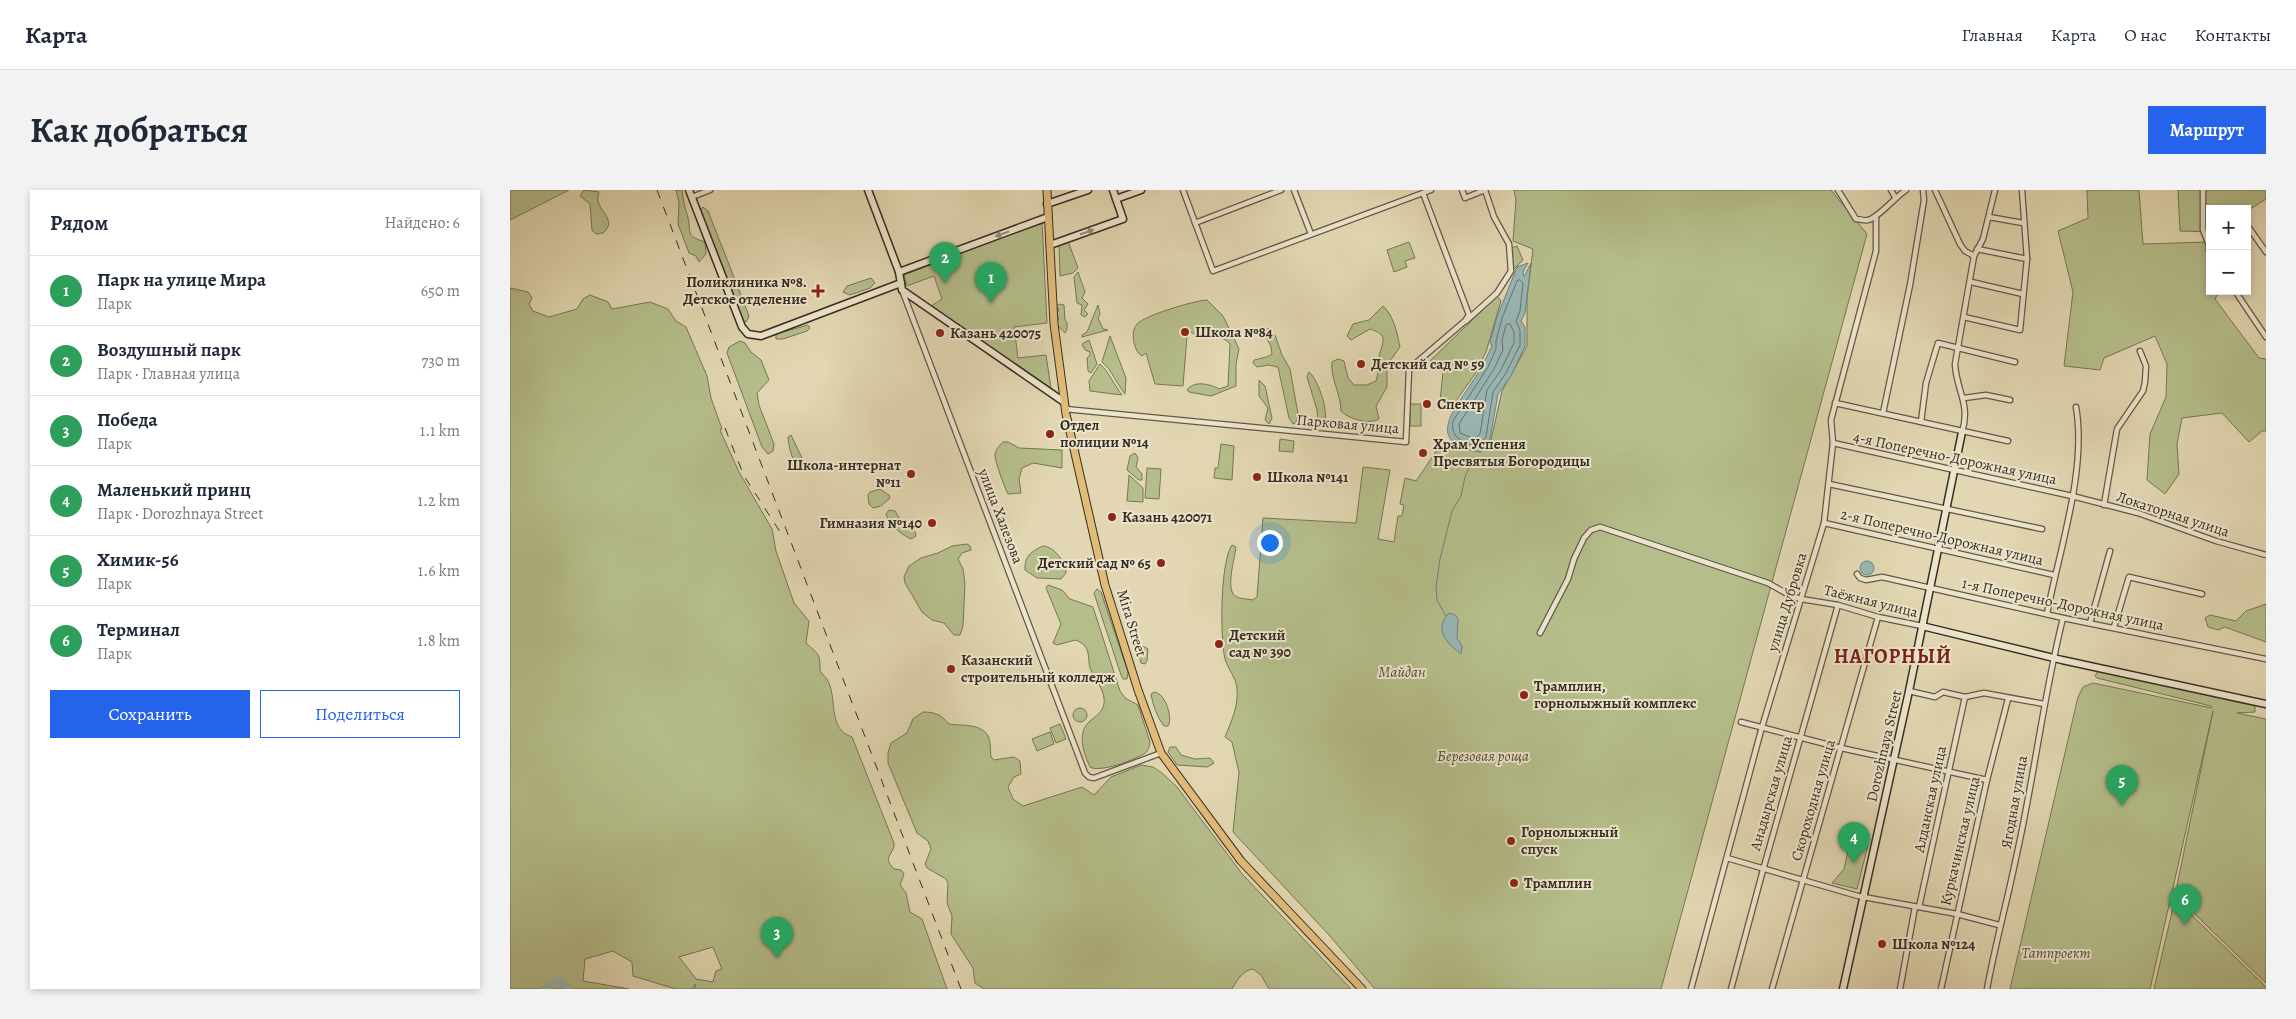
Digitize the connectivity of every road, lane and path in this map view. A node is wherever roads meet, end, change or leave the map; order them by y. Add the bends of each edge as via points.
1 (710, 190) edge
2 (868, 190) edge
3 (1047, 190) edge
4 (1088, 190) edge
5 (1113, 190) edge
6 (1141, 190) edge
7 (1183, 190) edge
8 (1281, 190) edge
9 (1294, 190) edge
10 (1431, 190) edge
11 (1462, 190) edge
12 (1838, 190) edge
13 (1891, 190) edge
14 (1906, 190) edge
15 (1923, 190) edge
16 (1935, 190) edge
17 (1994, 190) edge
18 (2022, 190) edge
19 (2203, 190) edge
20 (691, 193) edge
21 (1423, 193) junction
22 (1895, 197) junction
23 (1116, 199) junction
24 (1047, 204) junction
25 (1876, 216) junction
26 (1048, 217) junction
27 (1989, 217) junction
28 (1196, 223) junction
29 (2023, 223) junction
30 (2251, 231) edge
31 (1310, 234) junction
32 (1050, 245) junction
33 (1977, 249) junction
34 (2210, 250) edge
35 (2266, 252) edge
36 (1974, 256) junction
37 (2027, 259) junction
38 (899, 272) junction
39 (1971, 282) junction
40 (901, 283) junction
41 (902, 290) junction
42 (2023, 294) junction
43 (2238, 295) edge
44 (1964, 317) junction
45 (1465, 321) junction
46 (2266, 338) edge
47 (1957, 348) junction
48 (2140, 351) dead end
49 (2015, 362) dead end
50 (1964, 398) junction
51 (2010, 400) dead end
52 (1835, 402) junction
53 (1064, 406) junction
54 (2076, 407) dead end
55 (1883, 413) junction
56 (1921, 422) junction
57 (1962, 432) junction
58 (2008, 441) dead end
59 (1833, 444) junction
60 (1954, 470) junction
61 (1828, 484) junction
62 (2072, 496) junction
63 (2104, 505) junction
64 (1946, 508) junction
65 (1824, 523) junction
66 (2042, 529) dead end
67 (1938, 550) junction
68 (2110, 551) dead end
69 (2266, 555) edge
70 (1857, 574) dead end
71 (2054, 575) junction
72 (1930, 588) junction
73 (2202, 594) dead end
74 (1801, 599) junction
75 (1838, 605) junction
76 (2047, 614) junction
77 (1878, 617) junction
78 (2063, 618) junction
79 (2090, 623) junction
80 (1922, 626) junction
81 (2114, 627) junction
82 (1540, 633) dead end
83 (2053, 658) junction
84 (2266, 659) edge
85 (1909, 691) junction
86 (1965, 697) junction
87 (2008, 699) junction
88 (2044, 704) junction
89 (2266, 704) edge
90 (1741, 722) dead end
91 (1762, 727) junction
92 (1800, 736) junction
93 (1841, 748) junction
94 (1161, 753) junction
95 (1894, 759) junction
96 (1948, 772) junction
97 (1987, 780) junction
98 (1728, 858) junction
99 (1763, 870) junction
100 (1802, 880) junction
101 (1863, 896) junction
102 (1917, 907) junction
103 (1956, 914) junction
104 (1999, 925) junction
105 (1362, 989) edge
106 (1691, 989) edge
107 (1731, 989) edge
108 (1772, 989) edge
109 (1843, 989) edge
110 (1900, 989) edge
111 (1941, 989) edge
112 (1987, 989) edge

1 - 20 street
2 - 38 street, улица Халезова
3 - 24 main road, Mira Street
4 - 24 street
5 - 23 street
6 - 23 street
7 - 28 street
8 - 28 street
9 - 31 street
10 - 21 street
11 - 45 street via 1466,198 1486,190 1494,217 1509,244 1511,264 1508,277 1497,293
12 - 25 street via 1856,219 1868,220
13 - 22 street
14 - 22 street
15 - 55 street via 1910,285
16 - 36 street via 1960,244
17 - 27 street
18 - 29 street
19 - 34 street via 2203,230
20 - 40 street via 742,327 751,336 760,336
21 - 31 street
21 - 45 street via 1469,312
22 - 25 street
32 -> 23 street via 1123,219
24 - 26 main road, Mira Street
25 - 52 street, улица Дубровка via 1876,251
26 - 32 main road, Mira Street
26 -> 38 street
27 - 29 street
27 - 33 street
28 - 31 street via 1213,271
29 - 37 street
30 - 35 street
32 - 53 main road, Mira Street via 1054,324
33 - 36 street
33 - 37 street
36 - 39 street
37 - 42 street
38 - 40 street, улица Халезова
39 - 42 street
39 - 44 street
40 - 41 street, улица Халезова
41 - 53 street, Парковая улица
41 - 94 street, улица Халезова via 1086,775 1094,778
42 - 44 street via 2020,330
43 - 46 street
44 - 47 street
45 - 53 street, Парковая улица via 1409,369 1406,442
47 - 49 street
47 - 50 street via 1955,375
47 - 56 street via 1938,344 1926,384
48 - 63 street via 2146,366 2143,391 2117,429
50 - 51 street via 1986,396
50 - 57 street via 1966,419
52 - 55 street
52 - 59 street, улица Дубровка
53 - 94 main road, Mira Street via 1106,585
54 - 62 street via 2079,423
55 - 56 street
56 - 57 street
57 - 58 street
57 - 60 street, Dorozhnaya Street
59 - 60 street, 4-я Поперечно-Дорожная улица
59 - 61 street, улица Дубровка
60 - 62 street, 4-я Поперечно-Дорожная улица
60 - 64 street, Dorozhnaya Street
61 - 64 street
61 - 65 street, улица Дубровка
62 - 63 street, Локаторная улица
62 - 71 street
63 - 69 street, Локаторная улица
64 - 66 street
64 - 67 street, Dorozhnaya Street
65 - 67 street, 2-я Поперечно-Дорожная улица
65 - 74 street, улица Дубровка
67 - 71 street, 2-я Поперечно-Дорожная улица
67 - 72 street, Dorozhnaya Street
68 - 79 street
70 - 72 street, 1-я Поперечно-Дорожная улица via 1866,580 1882,577
71 - 76 street
72 - 76 street, 1-я Поперечно-Дорожная улица
72 - 80 street, Dorozhnaya Street
73 - 81 street via 2129,577
74 - 75 street, Таёжная улица
74 - 82 street, Таёжная улица via 1768,583 1600,528 1591,530 1584,538 1568,579
74 - 91 street, улица Дубровка
75 - 77 street, Таёжная улица
75 - 92 street, Анадырская улица
76 - 78 street, 1-я Поперечно-Дорожная улица
77 - 80 street, Таёжная улица
77 - 93 street, Скороходная улица
78 - 79 street, 1-я Поперечно-Дорожная улица
78 - 83 street, Ягодная улица
79 - 81 street, 1-я Поперечно-Дорожная улица
80 - 83 street, Таёжная улица
80 - 85 street, Dorozhnaya Street
81 - 84 street, 1-я Поперечно-Дорожная улица
83 - 88 street, Ягодная улица
83 - 89 street, Таёжная улица
85 - 86 street via 1935,697 1943,692
85 - 95 street, Dorozhnaya Street
86 - 87 street via 1984,693
86 - 96 street, Алданская улица
87 - 88 street
87 - 97 street, Куркачинская улица
88 - 104 street, Ягодная улица via 2016,858
90 - 91 street
91 - 92 street
91 - 98 street, улица Дубровка
92 - 93 street
92 - 99 street, Анадырская улица
93 - 95 street
93 - 100 street, Скороходная улица
94 - 105 main road, Mira Street via 1241,861
95 - 96 street
95 - 101 street, Dorozhnaya Street
96 - 97 street
96 - 102 street, Алданская улица
97 - 103 street, Куркачинская улица
98 - 99 street
98 - 106 street, улица Дубровка
99 - 100 street
99 - 107 street, Анадырская улица
100 - 101 street
100 - 108 street, Скороходная улица
101 - 102 street
101 - 109 street, Dorozhnaya Street
102 - 103 street
102 - 110 street, Алданская улица
103 - 104 street
103 - 111 street, Куркачинская улица
104 - 112 street, Ягодная улица

